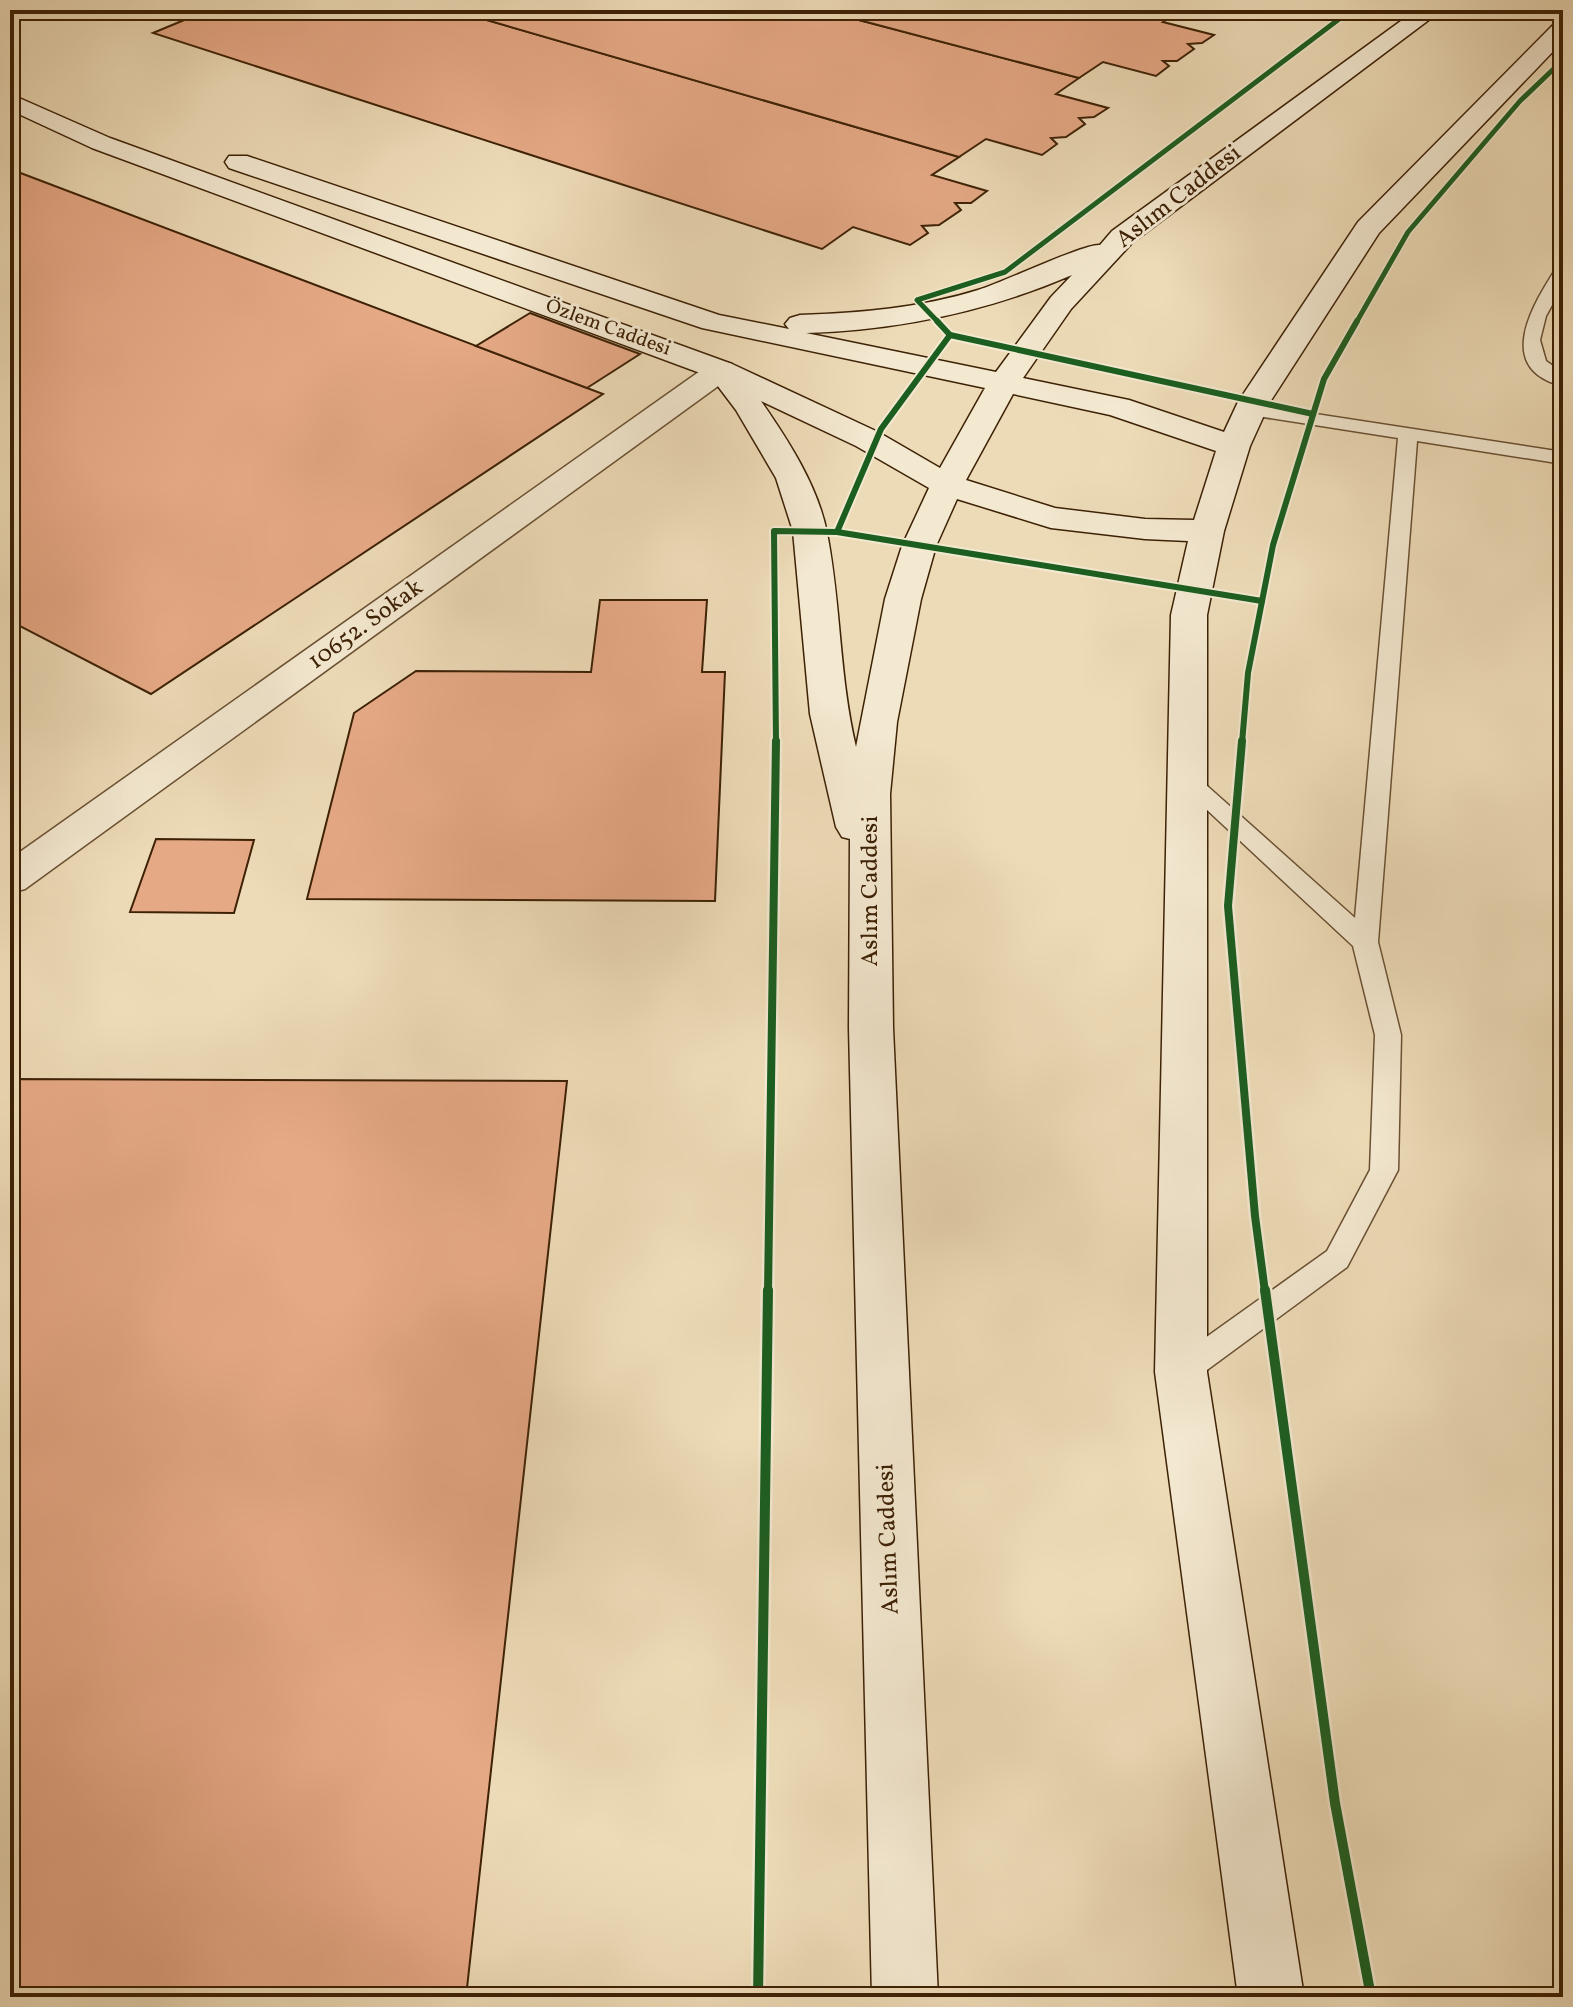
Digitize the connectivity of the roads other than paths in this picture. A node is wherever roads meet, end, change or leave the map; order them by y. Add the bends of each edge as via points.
1 (1431, 10) edge
2 (1563, 28) edge
3 (10, 85) edge
4 (10, 101) edge
5 (144, 130) dead end
6 (219, 155) dead end
7 (1122, 237) junction
8 (1563, 271) edge
9 (712, 322) junction
10 (721, 370) junction
11 (1563, 381) edge
12 (1004, 382) junction
13 (1242, 428) junction
14 (1408, 434) junction
15 (1563, 458) edge
16 (947, 485) junction
17 (1207, 531) junction
18 (1188, 781) junction
19 (10, 879) edge
20 (871, 890) junction
21 (1365, 942) junction
22 (1181, 1372) junction
23 (905, 1997) edge
24 (1271, 1997) edge

1 - 7 main road, Aslım Caddesi
2 - 13 main road via 1368,228
3 - 5 main road
4 - 10 main road, Özlem Caddesi via 101,143
6 - 9 main road, Özlem Caddesi
7 - 9 main road via 1046,277 927,314 826,324
7 - 12 main road, Aslım Caddesi via 1061,303
8 - 11 lane via 1531,330 1530,348 1539,365
9 - 12 main road, Özlem Caddesi
10 - 16 main road, Özlem Caddesi via 867,439
10 - 19 main road, 10652. Sokak
10 - 20 main road via 792,478 810,531 829,714
12 - 13 main road, Özlem Caddesi
12 - 16 main road, Aslım Caddesi
13 - 14 lane
13 - 17 main road
14 - 15 lane
14 - 21 lane
16 - 17 main road, Özlem Caddesi via 1051,518
16 - 20 main road, Aslım Caddesi via 919,546 903,599 878,722 870,794
17 - 18 main road via 1189,615
18 - 21 lane
18 - 22 main road
20 - 23 main road, Aslım Caddesi via 871,1028
21 - 22 lane via 1388,1035 1384,1170 1337,1259
22 - 24 main road

